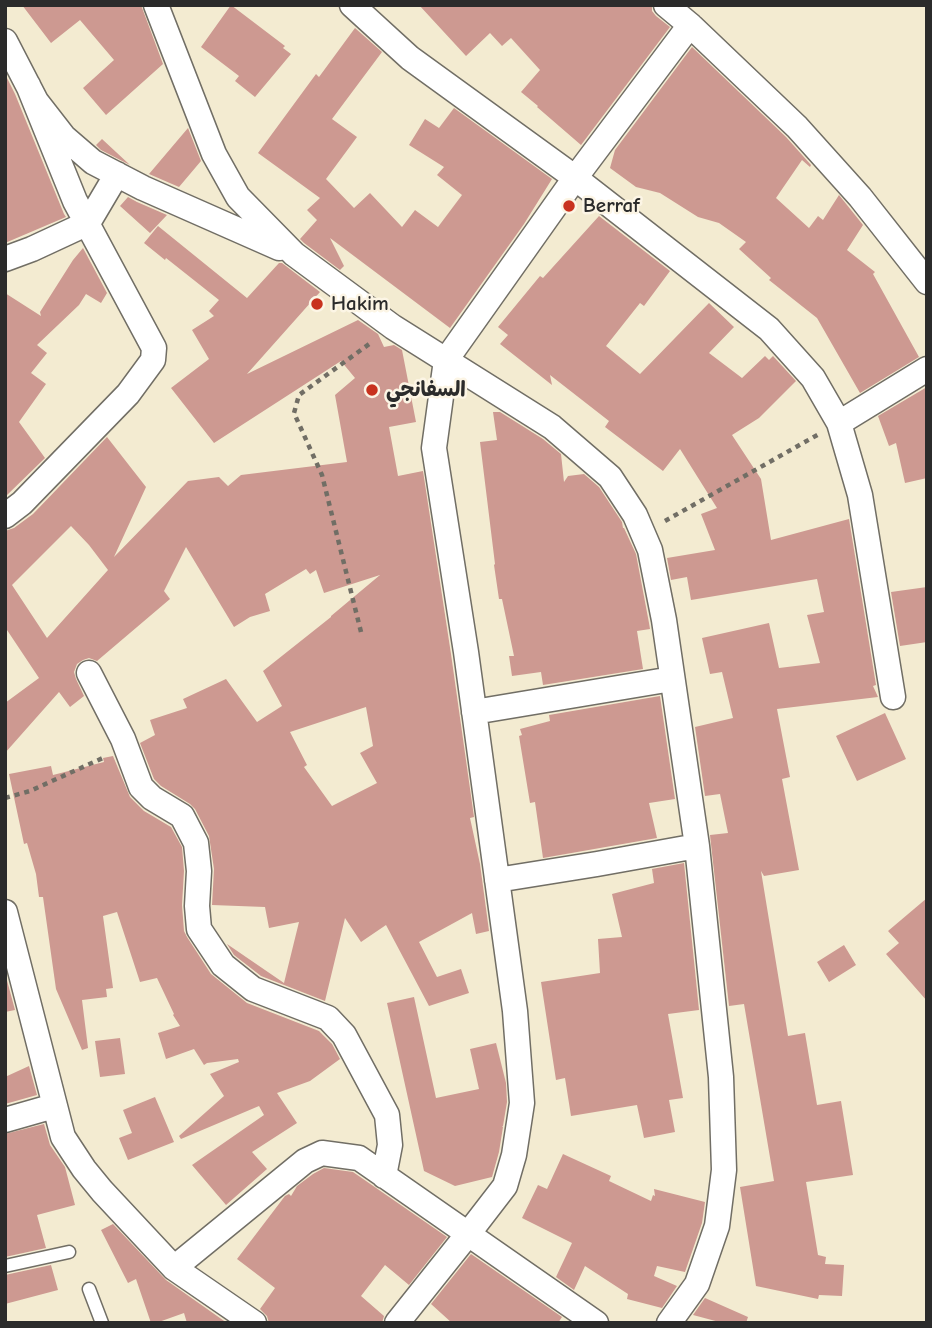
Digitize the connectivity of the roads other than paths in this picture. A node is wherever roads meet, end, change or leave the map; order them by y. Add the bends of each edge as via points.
1 (156, 5) edge
2 (352, 5) edge
3 (666, 5) edge
4 (690, 25) junction
5 (5, 41) edge
6 (28, 85) junction
7 (117, 174) junction
8 (575, 178) junction
9 (88, 223) junction
10 (294, 254) junction
11 (5, 259) edge
12 (927, 282) edge
13 (446, 360) junction
14 (927, 369) edge
15 (839, 423) junction
16 (5, 516) edge
17 (89, 673) dead end
18 (672, 679) junction
19 (893, 697) dead end
20 (474, 712) junction
21 (697, 846) junction
22 (497, 880) junction
23 (5, 912) edge
24 (54, 1106) junction
25 (5, 1120) edge
26 (384, 1176) junction
27 (468, 1234) junction
28 (69, 1252) dead end
29 (5, 1266) edge
30 (174, 1268) junction
31 (89, 1289) dead end
32 (102, 1323) edge
33 (254, 1323) edge
34 (397, 1323) edge
35 (596, 1323) edge
36 (669, 1323) edge

1 - 10 street via 214,154 238,197
2 - 8 street via 410,58
3 - 4 street
4 - 8 street
4 - 12 street via 797,127
5 - 6 street
6 - 7 street via 64,137 93,162
6 - 9 street
7 - 9 street
7 - 10 street
8 - 13 street
8 - 15 street via 769,329 813,378
9 - 11 street
9 - 16 street via 154,348 153,360 119,403
10 - 13 street
13 - 18 street via 552,427 610,477 650,550
13 - 20 street via 434,448
14 - 15 street
15 - 19 street via 860,495
17 - 26 street via 141,787 182,816 196,843 199,929 222,965 253,989 328,1018 344,1035 387,1115 390,1145
18 - 20 street
18 - 21 street
20 - 22 street
21 - 22 street
21 - 36 street via 721,1077 724,1170 717,1226 697,1283
22 - 27 street via 522,1103 505,1186
23 - 24 street
24 - 25 street
24 - 30 street via 64,1136 84,1169
26 - 27 street
26 - 30 street via 359,1158 323,1153 306,1161
27 - 34 street
27 - 35 street
28 - 29 lane
30 - 33 street
31 - 32 lane

